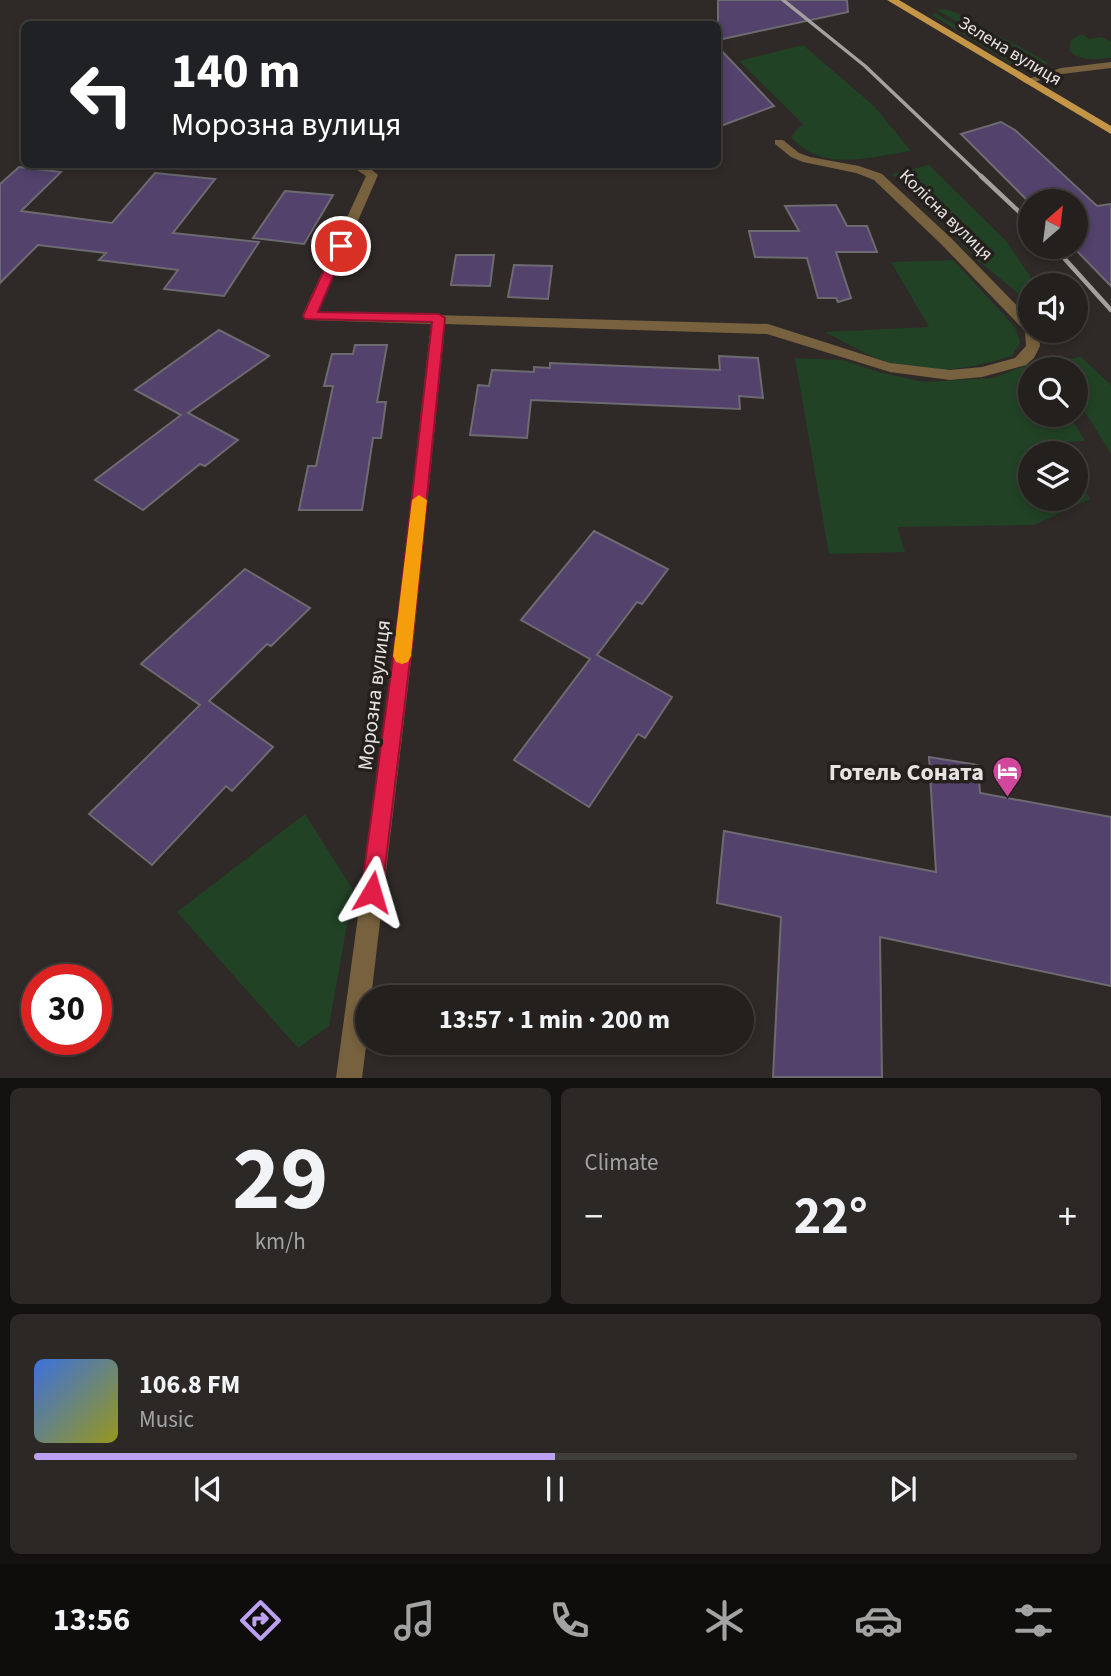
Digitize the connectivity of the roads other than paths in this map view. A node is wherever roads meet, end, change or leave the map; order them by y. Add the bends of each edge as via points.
1 (892, 0) edge
2 (1111, 65) edge
3 (1027, 81) junction
4 (1111, 131) edge
5 (779, 142) dead end
6 (362, 168) edge
7 (1018, 316) edge
8 (439, 318) junction
9 (1034, 343) edge
10 (349, 1077) edge

1 - 3 main road, Зелена вулиця
2 - 3 street
3 - 4 main road, Зелена вулиця
5 - 7 street, Колісна вулиця via 807,160 878,177
6 - 8 street via 372,175 309,316
8 - 9 street, Колісна вулиця via 768,328 873,364 935,377 978,374 1022,361
8 - 10 street, Морозна вулиця via 405,636

